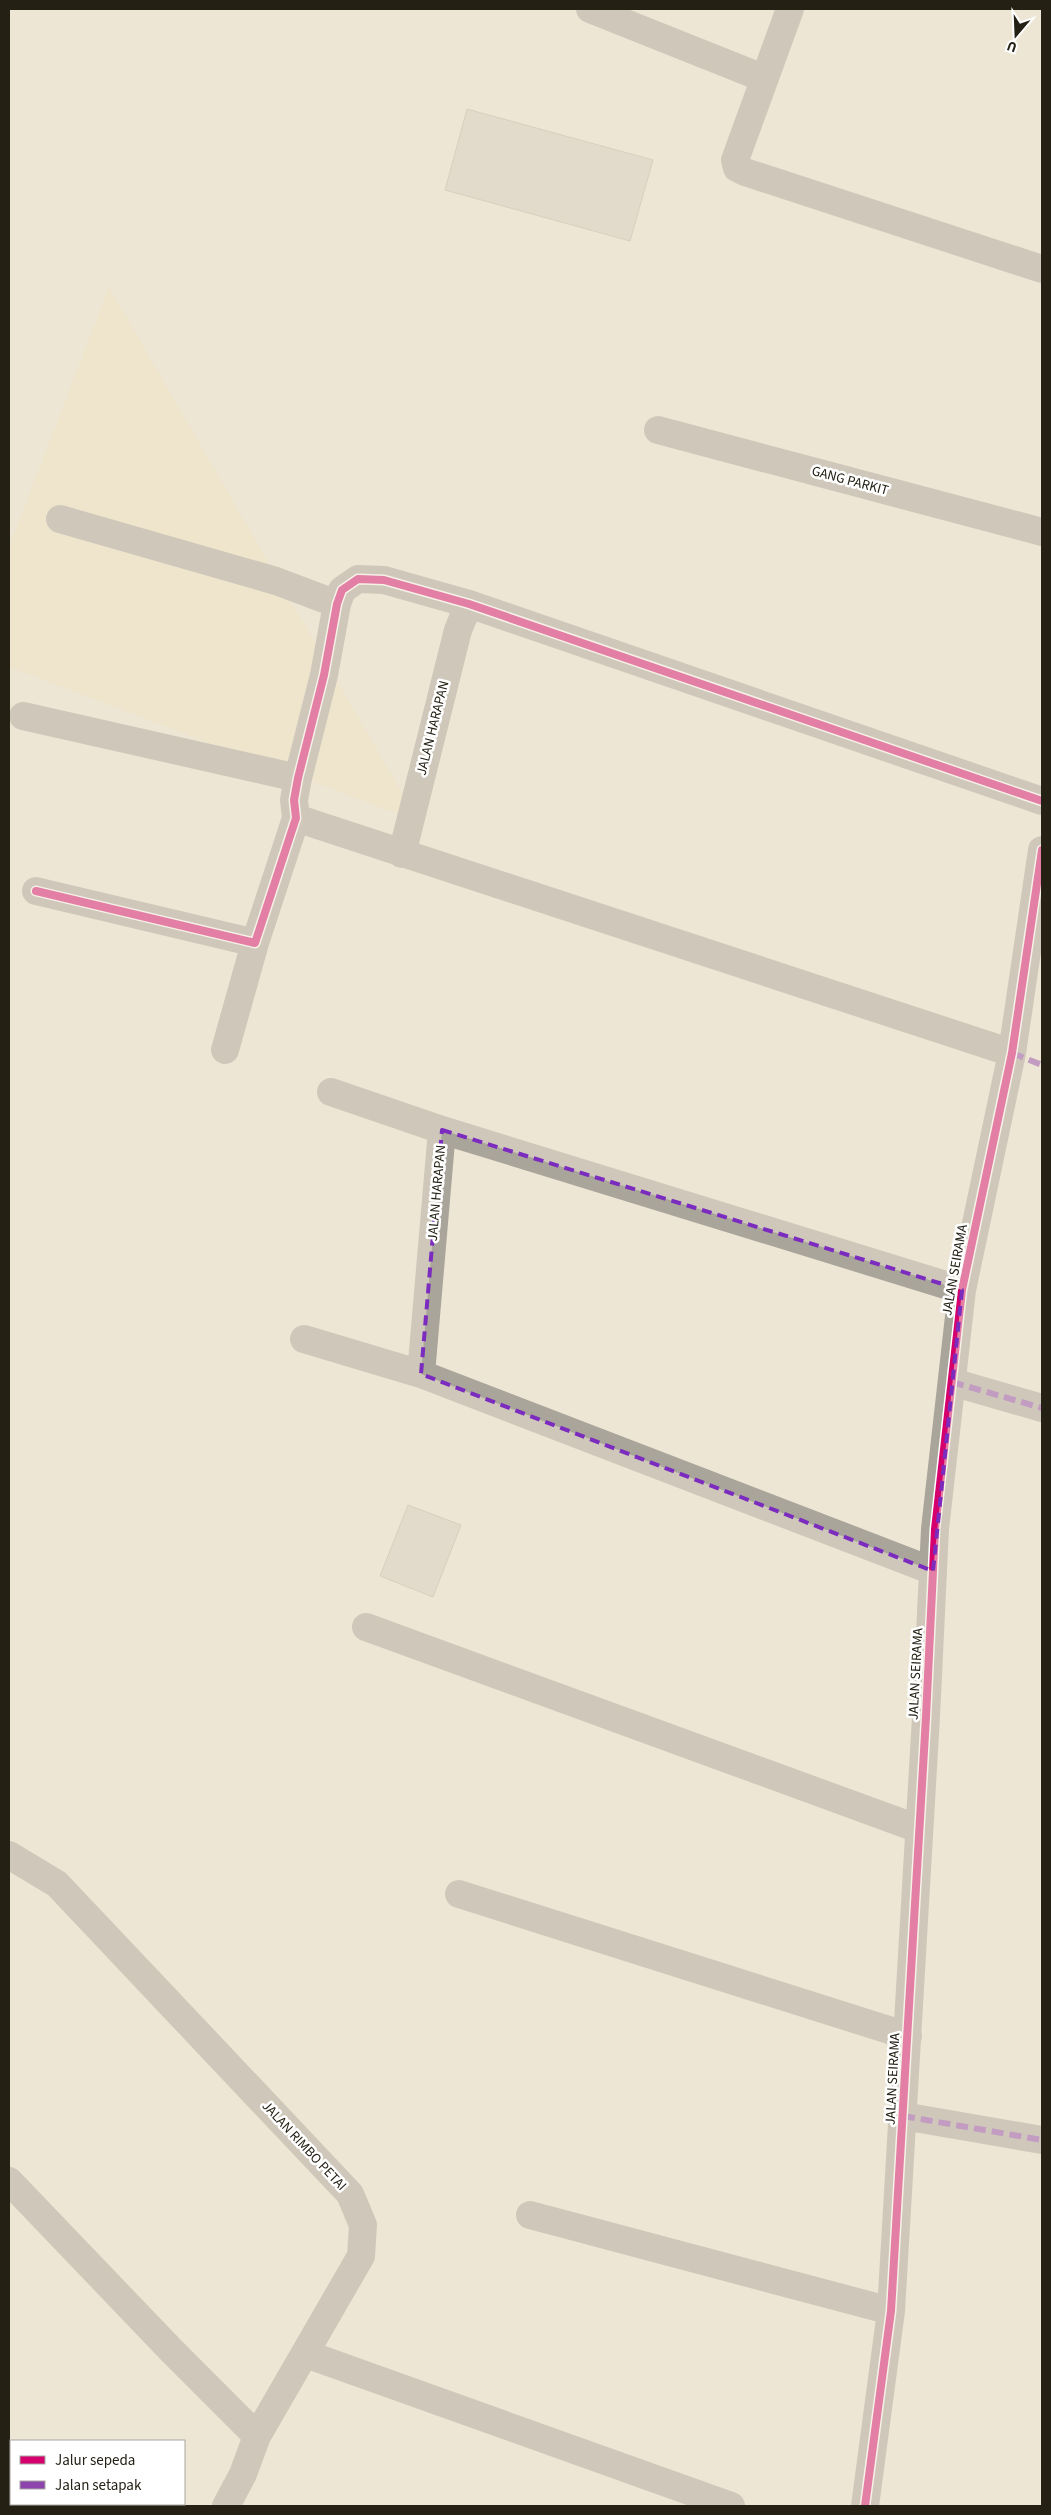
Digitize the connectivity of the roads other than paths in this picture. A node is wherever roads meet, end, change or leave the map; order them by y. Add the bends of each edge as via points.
1 (590, 9) edge
2 (790, 9) edge
3 (764, 78) junction
4 (1042, 269) edge
5 (658, 430) dead end
6 (60, 518) dead end
7 (1042, 532) edge
8 (336, 604) junction
9 (469, 604) junction
10 (23, 716) dead end
11 (298, 778) junction
12 (1042, 801) edge
13 (296, 818) junction
14 (1042, 850) edge
15 (402, 854) junction
16 (36, 891) dead end
17 (255, 943) junction
18 (225, 1050) dead end
19 (1012, 1053) junction
20 (331, 1092) dead end
21 (442, 1130) junction
22 (962, 1290) junction
23 (304, 1339) dead end
24 (421, 1374) junction
25 (952, 1382) junction
26 (1042, 1408) edge
27 (933, 1571) junction
28 (366, 1627) dead end
29 (920, 1829) junction
30 (9, 1854) edge
31 (458, 1894) dead end
32 (908, 2036) junction
33 (903, 2116) junction
34 (1042, 2140) edge
35 (9, 2180) edge
36 (530, 2215) dead end
37 (891, 2312) junction
38 (306, 2354) junction
39 (257, 2436) junction
40 (226, 2506) edge
41 (731, 2506) edge
42 (866, 2506) edge

1 - 3 street
2 - 3 street
3 - 4 street via 734,160 737,168
5 - 7 street, GANG PARKIT
6 - 8 street via 276,580
8 - 9 street via 342,590 358,579 384,580
8 - 11 street via 324,675
9 - 12 street
9 - 15 street, JALAN HARAPAN via 458,630
10 - 11 street
11 - 13 street via 294,800
13 - 15 street
13 - 17 street
14 - 19 street, JALAN SEIRAMA
15 - 19 street
16 - 17 street
17 - 18 street
19 - 22 street, JALAN SEIRAMA
20 - 21 street, JALAN HARAPAN
21 - 22 street
21 - 24 street, JALAN HARAPAN
22 - 25 street, JALAN SEIRAMA
23 - 24 street
24 - 27 street
25 - 26 street
25 - 27 street, JALAN SEIRAMA
27 - 29 street, JALAN SEIRAMA
28 - 29 street
29 - 32 street, JALAN SEIRAMA
30 - 38 street, JALAN RIMBO PETAI via 57,1884 350,2194 363,2225 361,2256
31 - 32 street
32 - 33 street, JALAN SEIRAMA
33 - 34 street
33 - 37 street, JALAN SEIRAMA
35 - 39 street
36 - 37 street
37 - 42 street, JALAN SEIRAMA
38 - 39 street, JALAN RIMBO PETAI
38 - 41 street
39 - 40 street, JALAN RIMBO PETAI via 243,2474

